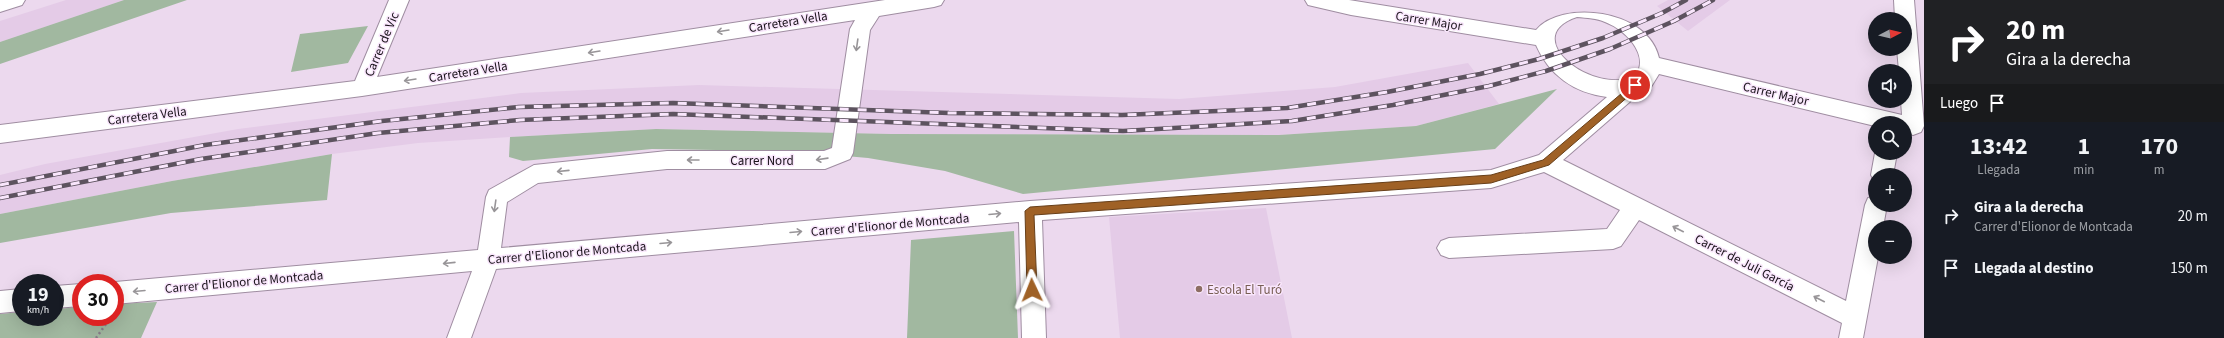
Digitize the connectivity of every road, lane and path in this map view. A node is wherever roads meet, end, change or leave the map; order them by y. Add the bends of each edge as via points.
1 (14, 0) edge
2 (399, 0) edge
3 (934, 0) edge
4 (1315, 0) edge
5 (1904, 0) edge
6 (0, 5) edge
7 (1597, 5) edge
8 (872, 10) junction
9 (1544, 39) junction
10 (1651, 64) junction
11 (1635, 85) junction
12 (362, 88) junction
13 (1869, 116) edge
14 (1903, 116) edge
15 (0, 134) edge
16 (1546, 162) junction
17 (1635, 207) junction
18 (1030, 211) junction
19 (1875, 212) edge
20 (1449, 248) dead end
21 (488, 259) junction
22 (124, 291) edge
23 (12, 301) edge
24 (0, 302) edge
25 (104, 326) edge
26 (1853, 327) edge
27 (96, 338) edge
28 (459, 338) edge
29 (1034, 338) edge

1 - 6 main road
2 - 12 main road, Carrer de Vic
3 - 8 main road, Carretera Vella
4 - 9 main road, Carrer Major
5 - 14 main road via 1906,10
7 - 9 main road via 1563,12 1552,18 1545,28
7 - 10 main road via 1635,31 1650,53
8 -> 12 main road, Carretera Vella
8 -> 21 main road, Carrer Nord via 860,29 842,153 825,160 667,160 534,174 497,197
9 - 11 main road via 1547,52 1556,64 1586,84 1620,89
10 - 11 main road via 1643,80
10 - 13 main road, Carrer Major
11 - 16 main road, Carrer d'Elionor de Montcada
12 - 15 main road, Carretera Vella
16 - 17 main road, Carrer de Juli García
16 - 18 main road, Carrer d'Elionor de Montcada via 1491,179
17 - 20 main road via 1613,239
26 -> 17 main road, Carrer de Juli García
21 -> 18 main road, Carrer d'Elionor de Montcada
18 - 29 main road
19 - 26 main road
21 -> 22 main road, Carrer d'Elionor de Montcada
21 - 28 main road
23 - 24 main road
25 - 27 path

